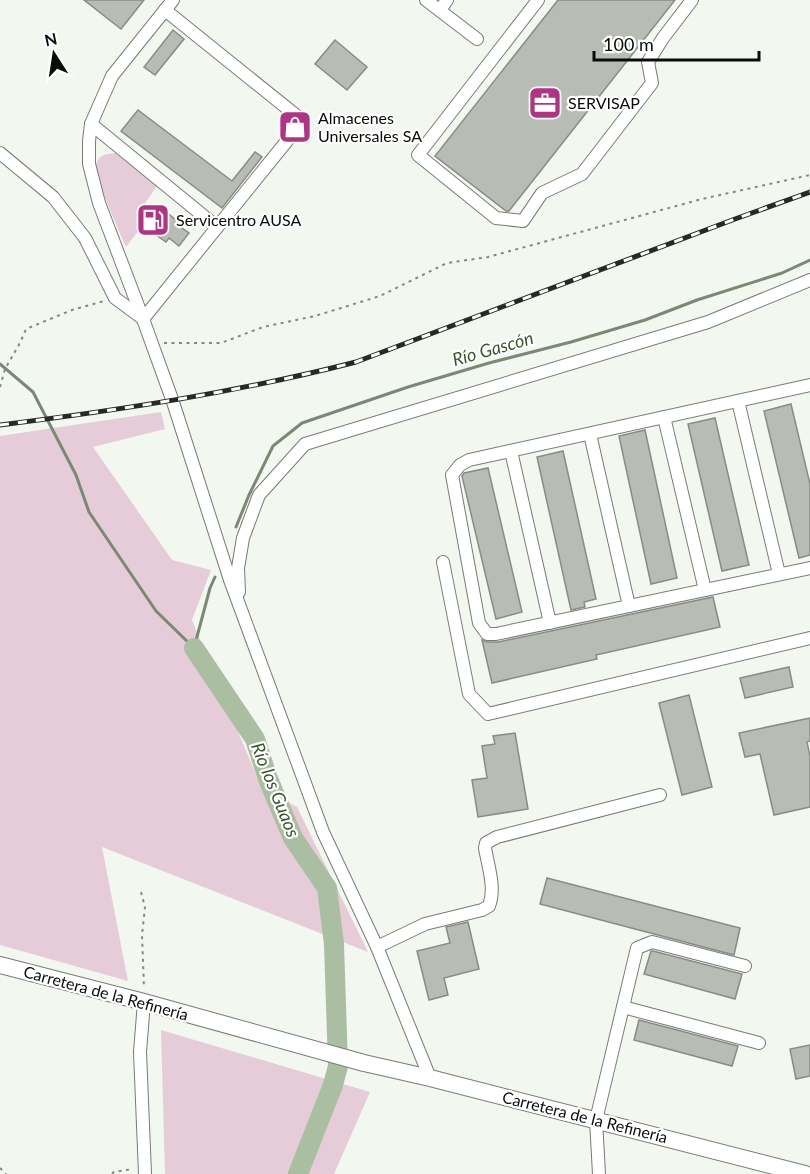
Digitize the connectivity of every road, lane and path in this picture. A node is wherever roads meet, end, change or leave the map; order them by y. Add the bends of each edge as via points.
1 (426, 0) edge
2 (538, 0) edge
3 (693, 0) edge
4 (169, 5) edge
5 (444, 5) edge
6 (477, 39) dead end
7 (92, 124) junction
8 (0, 153) edge
9 (810, 175) edge
10 (218, 227) junction
11 (810, 280) edge
12 (115, 298) junction
13 (143, 319) junction
14 (149, 336) junction
15 (810, 385) edge
16 (0, 387) edge
17 (738, 401) junction
18 (664, 417) junction
19 (590, 434) junction
20 (511, 451) junction
21 (443, 562) dead end
22 (810, 568) edge
23 (779, 574) junction
24 (705, 590) junction
25 (240, 605) junction
26 (629, 606) junction
27 (550, 623) junction
28 (810, 638) edge
29 (660, 795) dead end
30 (141, 892) dead end
31 (377, 947) junction
32 (0, 965) edge
33 (745, 966) dead end
34 (144, 1002) junction
35 (623, 1007) junction
36 (759, 1043) dead end
37 (430, 1078) junction
38 (596, 1120) junction
39 (0, 1168) edge
40 (145, 1171) edge
41 (6, 1174) edge
42 (112, 1174) edge
43 (599, 1174) edge
44 (805, 1174) edge

1 - 5 street
2 - 3 street via 418,155 496,218 523,221 542,193 582,174 652,83 648,62
4 - 7 street via 112,76
4 - 10 street via 303,121
5 - 6 street
7 - 10 street
7 - 13 street via 89,164 99,203
8 - 12 street via 54,197 85,237
9 - 14 path via 702,199 488,257 447,263 381,296 263,327 221,343 166,344
10 - 13 street
11 - 25 street via 708,322 305,444 260,495 243,538 238,568
12 - 13 street
12 - 16 path via 26,329
13 - 14 street
14 - 25 street
15 - 17 street
17 - 18 street
17 - 23 street
18 - 19 street
18 - 24 street
19 - 20 street
19 - 26 street
20 - 27 street
20 - 27 street via 470,460 452,475 479,623 487,634
21 - 28 street via 469,694 488,714
22 - 23 street
23 - 24 street
24 - 26 street
25 - 31 street via 323,832
26 - 27 street
29 - 31 street via 497,837 486,843 485,848 491,880 489,906 425,924
30 - 34 path via 145,907
31 - 37 street
32 - 34 main road, Carretera de la Refinería
33 - 35 street via 652,942 645,944 637,948
34 - 37 main road, Carretera de la Refinería
34 - 40 street via 140,1052
35 - 36 street
35 - 38 street
37 - 38 main road, Carretera de la Refinería
38 - 43 street
38 - 44 main road, Carretera de la Refinería
39 - 41 path
40 - 42 path

